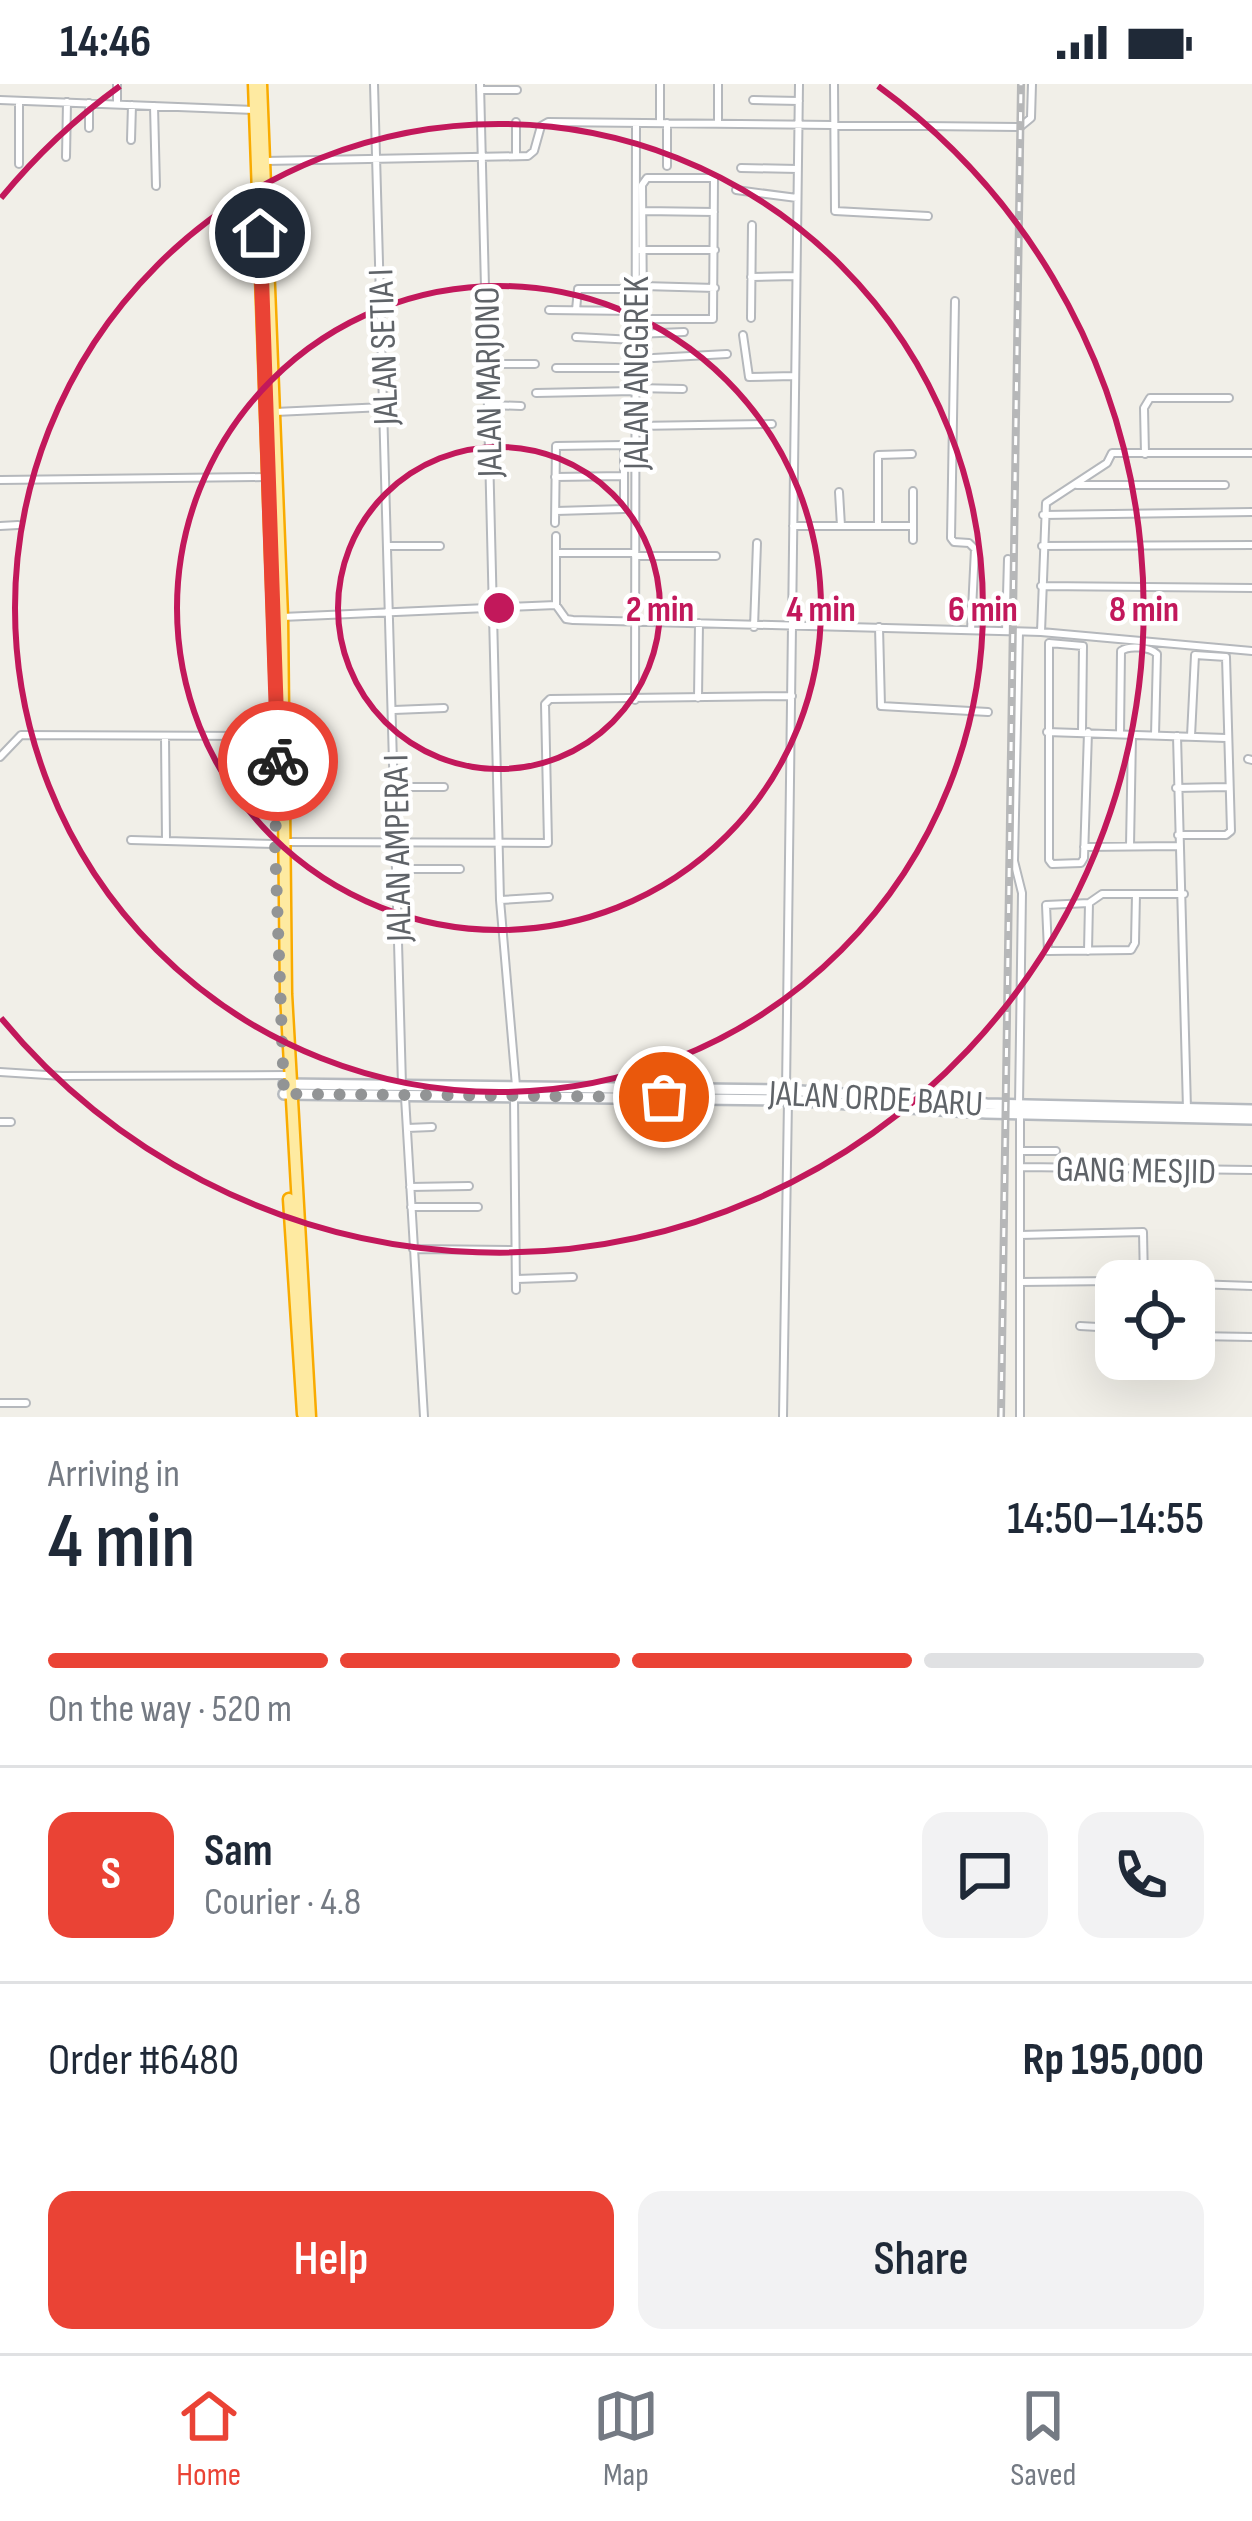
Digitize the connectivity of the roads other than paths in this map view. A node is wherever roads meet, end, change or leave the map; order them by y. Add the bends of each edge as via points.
1 (117, 84) edge
2 (258, 84) edge
3 (374, 84) edge
4 (660, 84) edge
5 (718, 84) edge
6 (799, 84) edge
7 (834, 84) edge
8 (1032, 84) edge
9 (480, 87) edge
10 (517, 90) dead end
11 (0, 100) edge
12 (19, 100) junction
13 (753, 100) dead end
14 (800, 101) junction
15 (67, 103) junction
16 (89, 103) junction
17 (116, 104) junction
18 (132, 105) junction
19 (154, 106) junction
20 (259, 110) junction
21 (516, 122) dead end
22 (636, 123) junction
23 (663, 123) junction
24 (718, 124) junction
25 (800, 124) junction
26 (834, 124) junction
27 (89, 128) dead end
28 (130, 140) dead end
29 (516, 156) junction
30 (66, 157) dead end
31 (482, 158) junction
32 (376, 160) junction
33 (265, 161) junction
34 (19, 164) dead end
35 (667, 166) dead end
36 (741, 168) dead end
37 (798, 169) junction
38 (156, 186) dead end
39 (736, 190) dead end
40 (797, 198) junction
41 (643, 212) junction
42 (715, 212) junction
43 (928, 216) dead end
44 (752, 225) dead end
45 (639, 250) junction
46 (715, 250) junction
47 (796, 276) junction
48 (751, 277) junction
49 (639, 288) junction
50 (715, 288) junction
51 (956, 302) dead end
52 (549, 310) dead end
53 (576, 310) junction
54 (635, 311) junction
55 (751, 318) dead end
56 (684, 332) dead end
57 (743, 335) dead end
58 (576, 337) dead end
59 (635, 337) junction
60 (727, 354) dead end
61 (635, 363) junction
62 (487, 364) junction
63 (535, 364) dead end
64 (556, 368) dead end
65 (794, 376) junction
66 (683, 389) dead end
67 (635, 390) junction
68 (536, 393) dead end
69 (1229, 398) dead end
70 (488, 405) junction
71 (520, 406) dead end
72 (384, 407) junction
73 (275, 412) junction
74 (772, 424) dead end
75 (635, 425) junction
76 (1252, 453) edge
77 (912, 454) dead end
78 (1145, 454) junction
79 (625, 476) junction
80 (268, 477) junction
81 (555, 477) junction
82 (635, 477) junction
83 (0, 480) edge
84 (1074, 485) junction
85 (1225, 485) dead end
86 (913, 490) dead end
87 (839, 492) dead end
88 (556, 511) junction
89 (1252, 512) edge
90 (1043, 515) junction
91 (274, 523) junction
92 (555, 523) dead end
93 (18, 525) dead end
94 (0, 526) edge
95 (793, 526) junction
96 (841, 526) junction
97 (878, 526) junction
98 (913, 526) junction
99 (556, 536) dead end
100 (913, 540) dead end
101 (757, 542) dead end
102 (1252, 545) edge
103 (388, 546) junction
104 (440, 546) dead end
105 (1042, 546) junction
106 (556, 553) junction
107 (635, 554) junction
108 (716, 556) dead end
109 (1008, 559) dead end
110 (1041, 586) junction
111 (1252, 588) edge
112 (556, 605) junction
113 (493, 606) junction
114 (390, 611) junction
115 (282, 617) junction
116 (634, 622) junction
117 (699, 623) junction
118 (792, 626) junction
119 (754, 627) junction
120 (879, 627) junction
121 (971, 630) junction
122 (1006, 631) junction
123 (1019, 632) junction
124 (1042, 632) junction
125 (1252, 651) edge
126 (792, 696) junction
127 (698, 698) junction
128 (635, 700) junction
129 (444, 708) dead end
130 (393, 710) junction
131 (988, 712) dead end
132 (1047, 732) junction
133 (1085, 732) junction
134 (1120, 734) junction
135 (1132, 734) junction
136 (1155, 735) junction
137 (278, 736) junction
138 (1177, 736) junction
139 (1191, 736) junction
140 (165, 737) junction
141 (1226, 738) junction
142 (0, 757) edge
143 (394, 787) junction
144 (444, 787) dead end
145 (1228, 787) junction
146 (1176, 788) junction
147 (1177, 835) junction
148 (131, 840) dead end
149 (166, 840) junction
150 (396, 842) junction
151 (279, 843) junction
152 (498, 844) junction
153 (1130, 846) junction
154 (1179, 846) junction
155 (1084, 847) junction
156 (397, 869) junction
157 (460, 869) dead end
158 (1136, 894) junction
159 (1184, 894) junction
160 (550, 897) dead end
161 (500, 900) junction
162 (1089, 903) junction
163 (1088, 951) junction
164 (0, 1072) edge
165 (287, 1084) junction
166 (404, 1090) junction
167 (515, 1090) junction
168 (787, 1095) junction
169 (1019, 1110) junction
170 (1187, 1114) junction
171 (1252, 1115) edge
172 (0, 1122) edge
173 (11, 1122) dead end
174 (432, 1127) dead end
175 (406, 1128) junction
176 (1020, 1151) junction
177 (1057, 1151) dead end
178 (1020, 1167) junction
179 (1252, 1170) edge
180 (469, 1186) dead end
181 (410, 1187) junction
182 (478, 1207) dead end
183 (411, 1208) junction
184 (1020, 1235) junction
185 (413, 1249) junction
186 (516, 1250) junction
187 (1144, 1260) edge
188 (573, 1277) dead end
189 (516, 1279) junction
190 (1095, 1281) edge
191 (1020, 1282) junction
192 (1215, 1285) edge
193 (1252, 1286) edge
194 (516, 1290) dead end
195 (1080, 1326) dead end
196 (1095, 1327) edge
197 (1215, 1336) edge
198 (1252, 1337) edge
199 (26, 1402) dead end
200 (0, 1403) edge
201 (307, 1417) edge
202 (424, 1417) edge
203 (783, 1417) edge
204 (1020, 1417) edge

1 - 17 street
2 - 20 highway
3 - 32 street, JALAN SETIA I
4 - 23 street
5 - 24 street
6 - 14 street
7 - 26 street
8 - 26 street via 1031,118 1020,127
9 - 10 street
9 - 31 street, JALAN MARJONO
11 - 12 street
12 - 15 street
12 - 34 street
13 - 14 street
14 - 25 street
15 - 16 street
15 - 30 street
16 - 17 street
16 - 27 street
17 - 18 street
18 - 19 street
18 - 28 street
19 - 20 street
19 - 38 street
20 - 33 highway
20 - 80 highway
21 - 29 street
22 - 23 street
22 - 29 street via 548,122 532,154
22 - 45 street, JALAN ANGGREK
23 - 24 street
23 - 35 street
24 - 25 street
25 - 26 street
25 - 37 street
26 - 43 street via 835,212
29 - 31 street
31 - 32 street
31 - 62 street, JALAN MARJONO
32 - 33 street
32 - 72 street, JALAN SETIA I
33 - 73 highway
36 - 37 street
37 - 40 street
39 - 40 street
40 - 47 street
41 - 42 street
41 - 42 street via 647,178 713,177
41 - 45 street
42 - 46 street
44 - 48 street
45 - 46 street
45 - 49 street, JALAN ANGGREK
46 - 50 street
47 - 48 street
47 - 65 street
48 - 55 street
49 - 50 street
49 - 50 street via 645,317 710,320
49 - 53 street via 578,289
49 - 54 street, JALAN ANGGREK
51 - 121 street via 951,538 975,549
52 - 53 street
53 - 54 street
54 - 59 street, JALAN ANGGREK
56 - 59 street
57 - 65 street via 749,377
58 - 59 street
59 - 61 street, JALAN ANGGREK
60 - 61 street
61 - 64 street
61 - 67 street, JALAN ANGGREK
62 - 63 street
62 - 70 street, JALAN MARJONO
65 - 95 street
66 - 67 street
67 - 68 street
67 - 75 street, JALAN ANGGREK
69 - 78 street via 1150,398
70 - 71 street
70 - 113 street, JALAN MARJONO
72 - 73 street
72 - 103 street, JALAN SETIA I
73 - 91 highway
74 - 75 street
75 - 82 street, JALAN ANGGREK
76 - 78 street
77 - 97 street via 878,455
78 - 84 street via 1112,453
79 - 81 street
79 - 81 street via 624,446 558,445
79 - 82 street
79 - 88 street via 621,511
80 - 83 street
80 - 91 highway
81 - 88 street
82 - 107 street, JALAN ANGGREK
84 - 85 street
84 - 90 street via 1046,503
86 - 98 street
87 - 96 street
88 - 92 street
89 - 90 street
90 - 105 street
91 - 115 highway
91 - 137 highway
93 - 94 street
95 - 96 street
95 - 118 street
96 - 97 street
97 - 98 street
98 - 100 street
99 - 106 street
101 - 119 street
102 - 105 street
103 - 104 street
103 - 114 street, JALAN SETIA I
105 - 110 street
106 - 107 street
106 - 112 street
107 - 108 street
107 - 116 street, JALAN ANGGREK
109 - 122 street
110 - 111 street
110 - 124 street
112 - 113 street
112 - 116 street via 566,619
113 - 114 street
113 - 152 street, JALAN MARJONO
114 - 115 street
114 - 130 street, JALAN AMPERA I
115 - 151 highway
116 - 117 street
116 - 128 street, JALAN ANGGREK
117 - 119 street
117 - 127 street
118 - 119 street
118 - 120 street
118 - 126 street
120 - 121 street
120 - 131 street via 881,706
121 - 122 street
122 - 123 street
123 - 124 street
123 - 169 street
124 - 125 street
126 - 127 street
126 - 168 street
127 - 128 street
128 - 152 street via 547,701 548,843
129 - 130 street
130 - 143 street, JALAN AMPERA I
132 - 133 street
132 - 133 street via 1051,642 1083,646
132 - 155 street via 1049,860 1081,863
133 - 134 street
133 - 155 street
134 - 135 street
134 - 136 street via 1125,648 1157,654
135 - 136 street
135 - 153 street
136 - 138 street
137 - 140 street
137 - 151 highway
138 - 139 street
138 - 146 street
139 - 141 street
139 - 141 street via 1198,654 1228,659
140 - 142 street via 21,735
140 - 149 street
141 - 145 street
143 - 144 street
143 - 150 street, JALAN AMPERA I
145 - 146 street
145 - 147 street via 1230,834
146 - 147 street
147 - 154 street
148 - 149 street
149 - 151 street
150 - 151 street
150 - 152 street
150 - 156 street, JALAN AMPERA I
151 - 165 highway
152 - 161 street, JALAN MARJONO
153 - 154 street
153 - 155 street
154 - 159 street
156 - 157 street
156 - 166 street, JALAN AMPERA I
158 - 159 street
158 - 162 street via 1102,894
158 - 163 street via 1134,948
159 - 170 street
160 - 161 street
161 - 167 street, JALAN MARJONO
162 - 163 street
162 - 163 street via 1045,907 1048,951
164 - 165 street
165 - 166 main road, JALAN ORDE BARU
165 - 201 highway
166 - 167 main road, JALAN ORDE BARU
166 - 175 street, JALAN AMPERA I
167 - 168 main road, JALAN ORDE BARU
167 - 186 street, JALAN MARJONO
168 - 169 main road, JALAN ORDE BARU
168 - 203 street
169 - 170 main road, JALAN ORDE BARU
169 - 176 street
170 - 171 main road, JALAN ORDE BARU
172 - 173 street
174 - 175 street
175 - 181 street, JALAN AMPERA I
176 - 177 street
176 - 178 street
178 - 179 street, GANG MESJID
178 - 184 street
180 - 181 street
181 - 183 street, JALAN AMPERA I
182 - 183 street
183 - 185 street, JALAN AMPERA I
184 - 187 street via 1143,1232
184 - 191 street
185 - 186 street
185 - 202 street, JALAN AMPERA I
186 - 189 street, JALAN MARJONO
188 - 189 street
189 - 194 street, JALAN MARJONO
190 - 191 street
191 - 204 street
192 - 193 street
195 - 196 street
197 - 198 street
199 - 200 street

